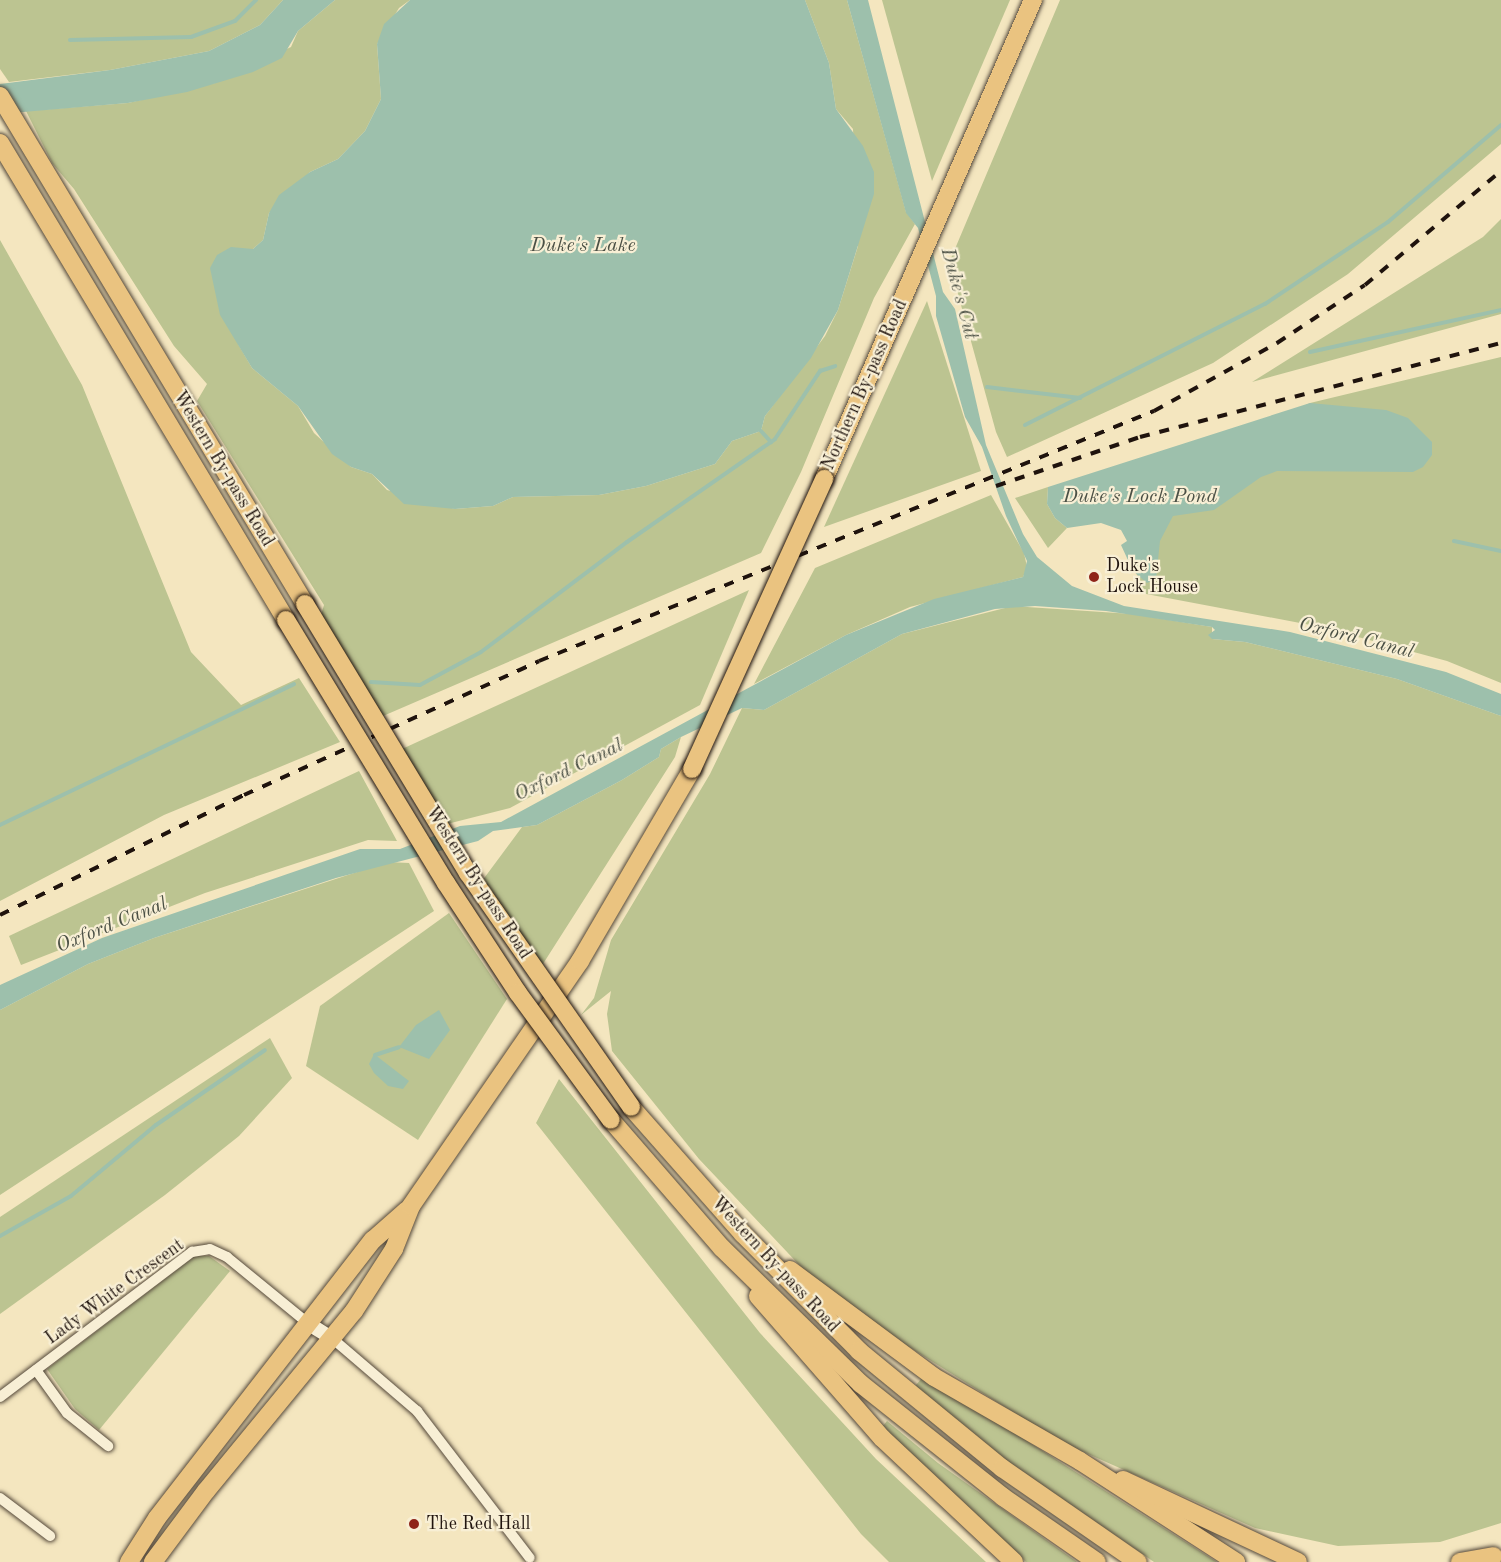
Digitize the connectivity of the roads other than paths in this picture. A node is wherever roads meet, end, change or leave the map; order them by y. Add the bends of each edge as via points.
1 (1033, 0) edge
2 (0, 96) edge
3 (3, 148) edge
4 (411, 1206) junction
5 (743, 1234) junction
6 (722, 1248) junction
7 (309, 1324) junction
8 (333, 1339) junction
9 (36, 1370) junction
10 (0, 1397) edge
11 (108, 1446) dead end
12 (1080, 1461) junction
13 (0, 1498) edge
14 (50, 1536) dead end
15 (1497, 1554) edge
16 (530, 1558) dead end
17 (129, 1562) edge
18 (153, 1562) edge
19 (1014, 1562) edge
20 (1096, 1562) edge
21 (1138, 1562) edge
22 (1236, 1562) edge
23 (1298, 1562) edge
24 (1460, 1562) edge
25 (1474, 1562) edge

1 - 4 highway, Northern By-pass Road, bridge via 824,479 692,769 580,961
2 - 5 highway, Western By-pass Road, bridge via 468,873 631,1107
3 - 6 highway, Western By-pass Road, bridge via 459,903 518,993 611,1120
4 - 7 highway via 373,1240
4 - 8 highway via 394,1249
5 - 12 highway via 934,1377
5 - 21 highway, Western By-pass Road via 826,1321 936,1417
6 - 19 highway via 779,1323 882,1438
6 - 20 highway, Western By-pass Road via 861,1384 995,1491
7 - 8 street
7 - 9 street, Lady White Crescent via 227,1257 210,1249 192,1252
7 - 17 highway via 170,1500
8 - 16 street via 417,1411
8 - 18 highway via 206,1491
9 - 10 street, Lady White Crescent
9 - 11 street via 66,1413
12 - 22 highway
12 - 23 highway
13 - 14 street
15 - 24 highway
15 - 25 highway

